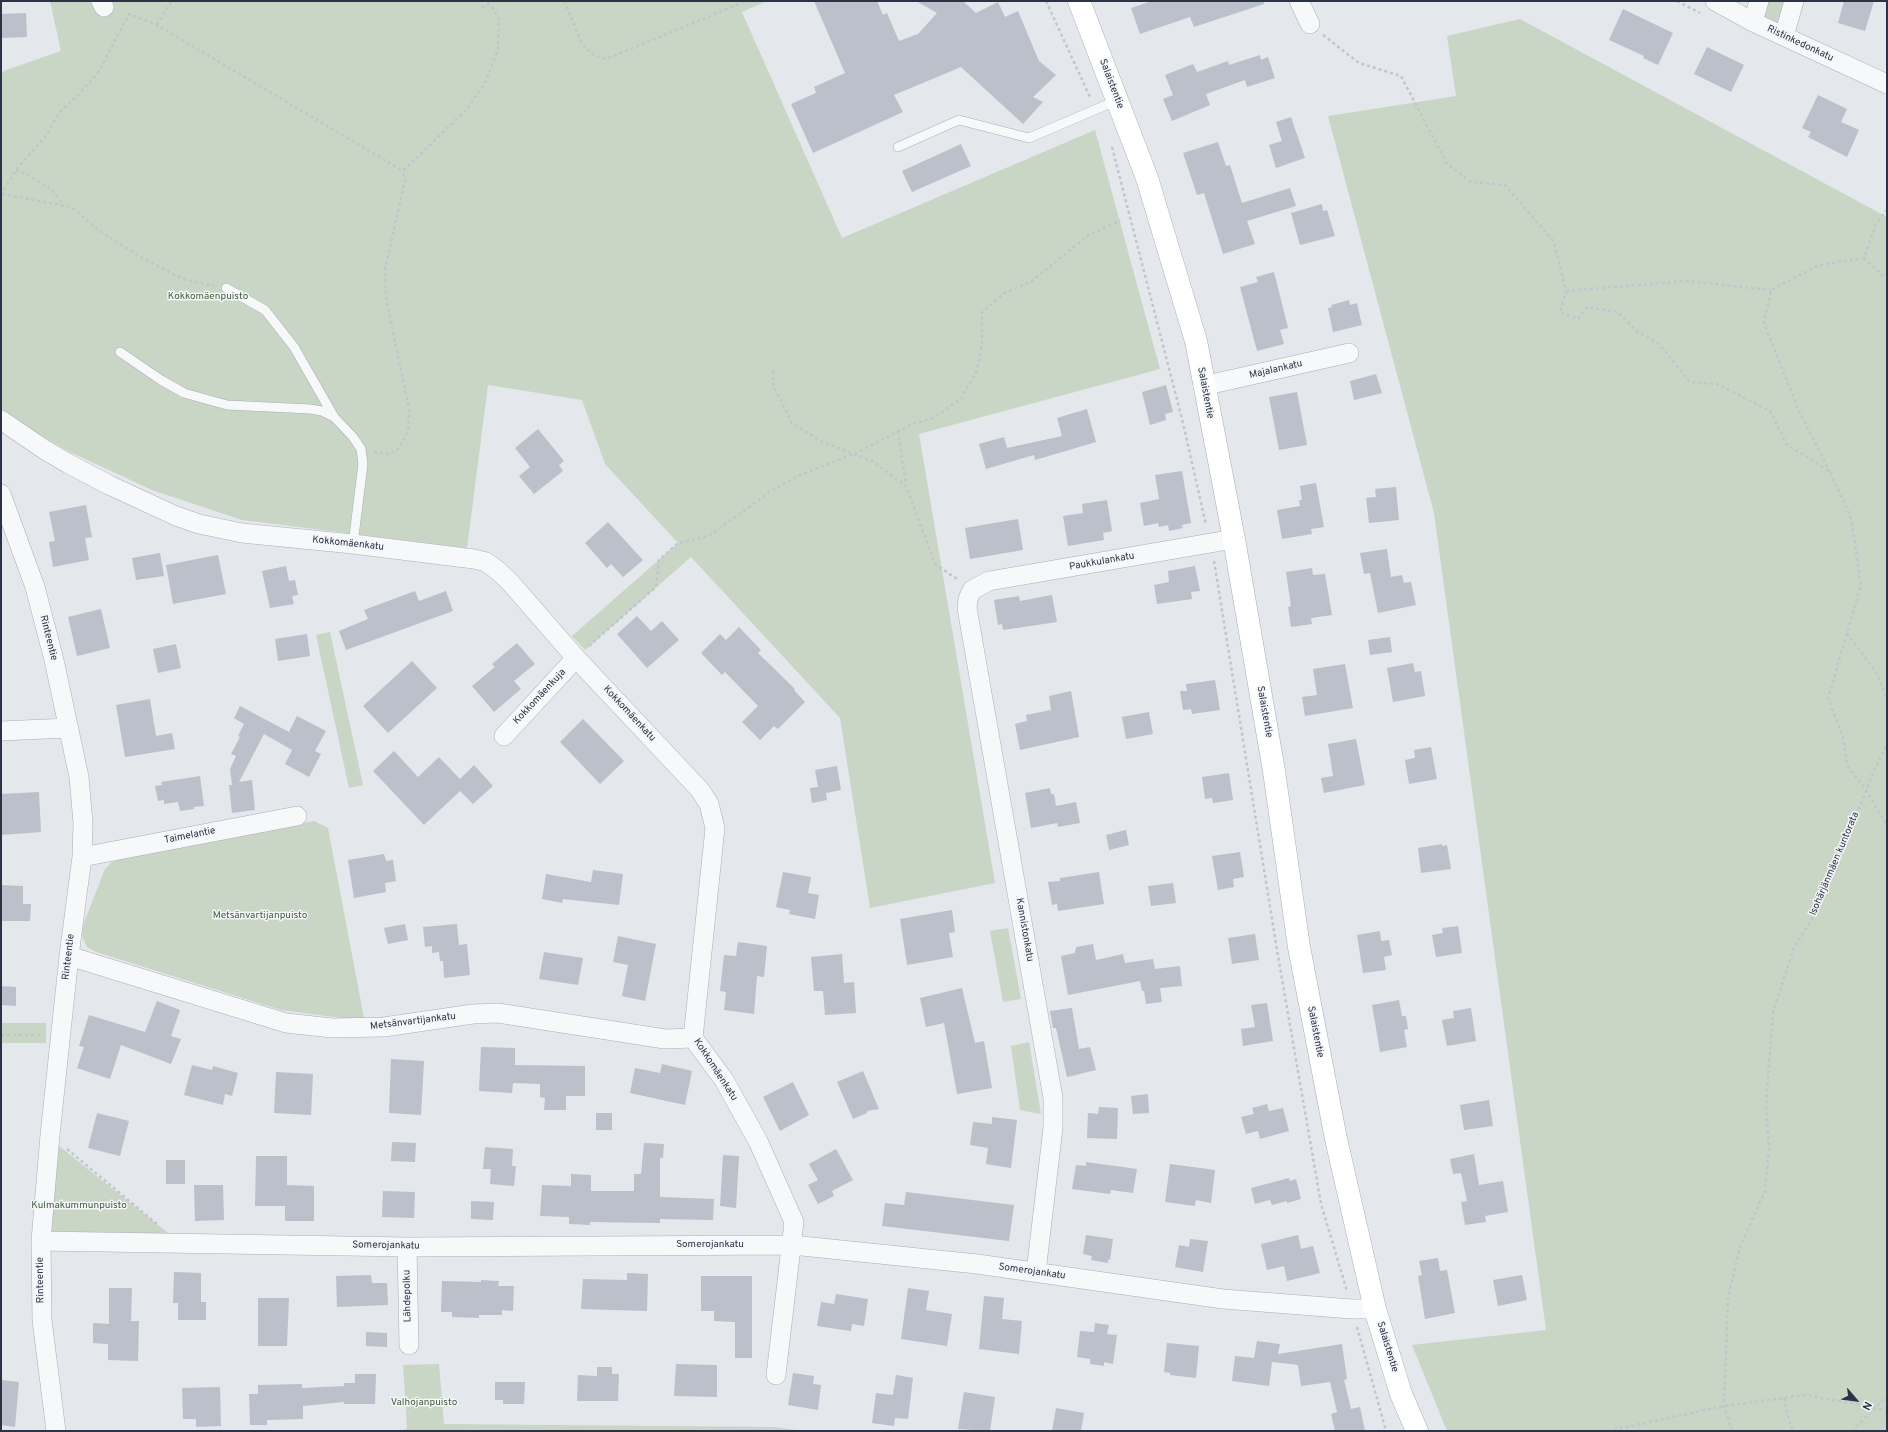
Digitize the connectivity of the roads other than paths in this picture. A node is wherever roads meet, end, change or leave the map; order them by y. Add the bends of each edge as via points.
1 (1079, 1) edge
2 (1299, 1) edge
3 (1715, 1) edge
4 (1759, 1) edge
5 (1794, 1) edge
6 (1753, 22) junction
7 (1310, 24) road end
8 (1784, 36) junction
9 (1887, 84) edge
10 (1118, 100) junction
11 (898, 147) dead end
12 (226, 288) road end
13 (120, 352) dead end
14 (1349, 353) dead end
15 (1203, 386) junction
16 (334, 417) junction
17 (1, 420) edge
18 (1, 494) edge
19 (1234, 539) junction
20 (353, 544) junction
21 (972, 590) joint
22 (576, 658) junction
23 (68, 728) junction
24 (1, 731) edge
25 (504, 736) dead end
26 (297, 816) dead end
27 (82, 856) junction
28 (69, 956) junction
29 (693, 1038) junction
30 (41, 1241) junction
31 (792, 1245) junction
32 (407, 1247) junction
33 (1036, 1272) junction
34 (1375, 1309) junction
35 (409, 1345) dead end
36 (776, 1375) dead end
37 (56, 1431) edge
38 (1417, 1431) edge

1 - 10 street, Salaistentie
2 - 7 street
3 - 6 street, Ristinkedonkatu
4 - 6 street
5 - 8 street
6 - 8 street, Ristinkedonkatu
8 - 9 street, Ristinkedonkatu
10 - 11 lane via 1029,138 959,120
10 - 15 street, Salaistentie via 1147,178 1196,341
12 - 16 lane via 265,310 294,347
13 - 16 lane via 184,393 227,405 310,409
14 - 15 street, Majalankatu
15 - 19 street, Salaistentie
16 - 20 lane via 361,449 362,464
17 - 20 street, Kokkomäenkatu via 68,464 199,524 242,534
18 - 23 street, Rinteentie via 35,587
19 - 21 street, Paukkulankatu via 989,581
19 - 34 street, Salaistentie via 1274,771 1299,947 1336,1139
20 - 22 street, Kokkomäenkatu via 486,562 509,581
21 - 33 street, Kannistonkatu via 967,608 1053,1098 1053,1128
22 - 25 street, Kokkomäenkuja
22 - 29 street, Kokkomäenkatu via 700,790 709,804 715,822
23 - 24 street
23 - 27 street, Rinteentie via 79,777 83,823
26 - 27 street, Taimelantie
27 - 28 street, Rinteentie
28 - 29 street, Metsänvartijankatu via 286,1023 332,1028 384,1027 473,1014 498,1013 665,1039
28 - 30 street, Rinteentie
29 - 31 street, Kokkomäenkatu via 724,1080 758,1141 794,1222
30 - 32 street, Somerojankatu
30 - 37 street, Rinteentie via 42,1320
31 - 32 street, Somerojankatu
31 - 33 street, Somerojankatu via 893,1254
31 - 36 street, Kokkomäenkatu
32 - 35 street, Lähdepolku
33 - 34 street, Somerojankatu via 1223,1299
34 - 38 street, Salaistentie via 1401,1394

